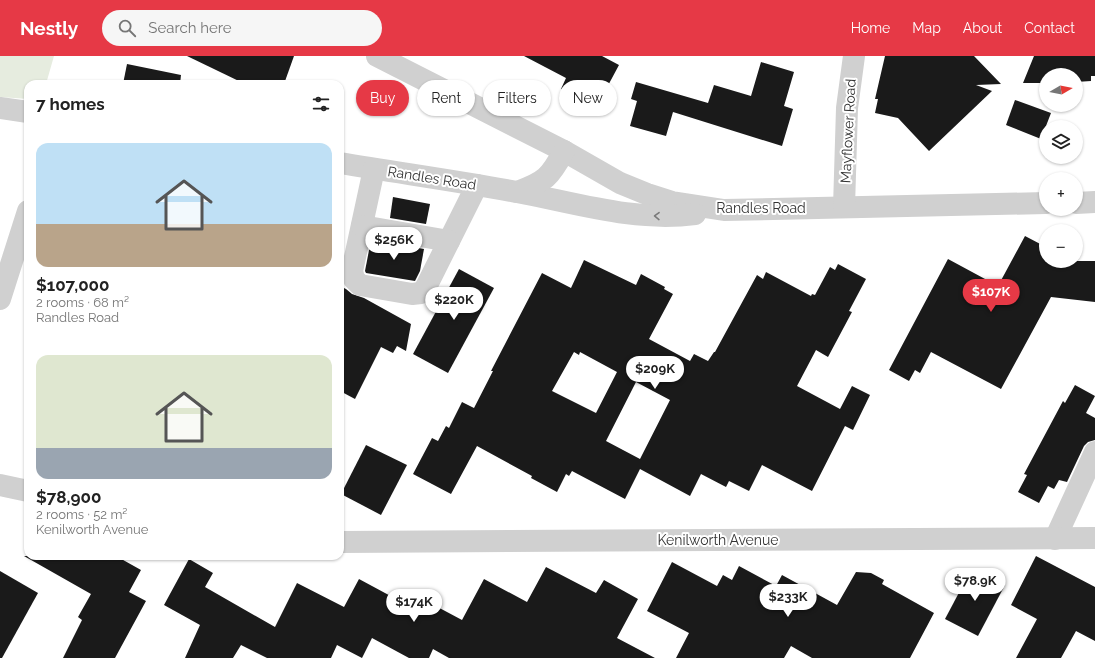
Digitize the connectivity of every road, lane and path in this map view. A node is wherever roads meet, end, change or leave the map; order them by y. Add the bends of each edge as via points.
1 (377, 56) edge
2 (854, 56) edge
3 (0, 108) edge
4 (24, 111) edge
5 (564, 151) junction
6 (344, 164) edge
7 (374, 169) junction
8 (477, 186) junction
9 (517, 192) junction
10 (1095, 202) edge
11 (1039, 203) edge
12 (1083, 203) edge
13 (844, 207) junction
14 (724, 210) junction
15 (24, 224) edge
16 (362, 226) junction
17 (449, 241) junction
18 (0, 299) edge
19 (1095, 452) edge
20 (0, 485) edge
21 (24, 489) edge
22 (1095, 538) edge
23 (1055, 539) junction
24 (344, 542) edge

1 - 5 street, Randles Road
2 - 13 street, Mayflower Road via 847,108
3 - 4 street
5 - 9 street via 555,168 542,181
5 - 14 street, Randles Road via 620,183 647,194 672,202
6 - 7 street, Randles Road
7 - 8 street, Randles Road
7 - 16 street
8 - 9 street, Randles Road
8 - 17 street
14 -> 9 street, Randles Road via 682,216 645,216 618,213
10 - 12 street
11 - 13 street, Randles Road
13 - 14 street, Randles Road
15 - 18 street
16 - 17 street
16 - 17 street via 352,271 354,279 360,285 405,293 421,293
19 - 23 street
20 - 21 street
22 - 23 street, Kenilworth Avenue
23 - 24 street, Kenilworth Avenue

